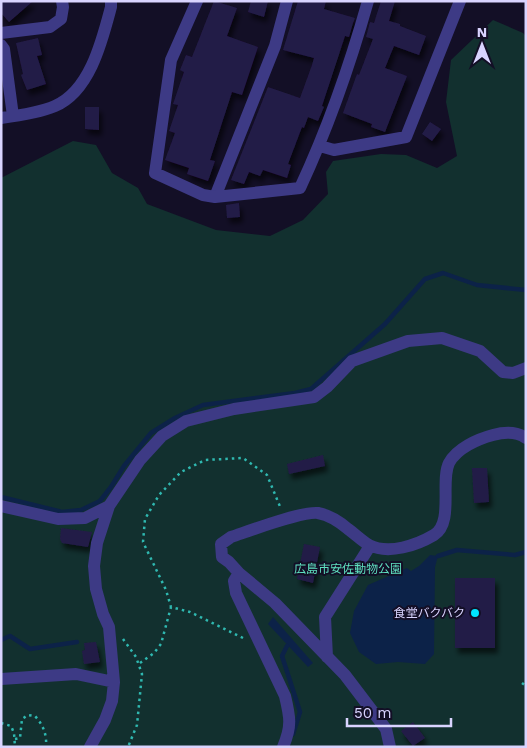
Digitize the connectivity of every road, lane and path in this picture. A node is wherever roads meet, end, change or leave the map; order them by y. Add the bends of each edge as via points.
1 (62, 1) edge
2 (111, 1) edge
3 (196, 1) edge
4 (287, 1) edge
5 (368, 1) edge
6 (460, 1) edge
7 (1, 33) edge
8 (1, 45) edge
9 (7, 117) edge
10 (320, 146) junction
11 (215, 197) junction
12 (526, 368) edge
13 (526, 438) edge
14 (1, 506) edge
15 (109, 506) junction
16 (285, 520) junction
17 (370, 546) junction
18 (239, 574) junction
19 (171, 607) junction
20 (109, 627) junction
21 (246, 639) dead end
22 (327, 657) junction
23 (140, 663) junction
24 (1, 679) edge
25 (114, 682) junction
26 (522, 682) dead end
27 (526, 686) edge
28 (1, 723) edge
29 (14, 739) junction
30 (15, 747) edge
31 (46, 747) edge
32 (90, 747) edge
33 (128, 747) edge
34 (283, 747) edge
35 (390, 747) edge

1 - 7 street via 61,19 50,27
2 - 9 street via 101,44 73,94 55,106
3 - 11 street via 171,60 155,173 203,195
4 - 11 street via 275,46
5 - 10 street
6 - 10 street via 406,137 334,150
8 - 9 street via 4,49
10 - 11 street via 300,188
12 - 15 street via 502,372 480,350 442,338 408,341 352,361 314,397 234,409 186,421 162,436 140,460
13 - 17 street via 507,432 466,445 447,470 444,522 436,534 406,547
14 - 15 street via 58,519 85,518
15 - 20 street via 97,543 94,566 96,589
16 - 17 street via 319,513 338,520
16 - 18 street via 231,537 221,544 222,557
16 - 19 path via 267,475 242,458 205,460 181,472 160,495 145,519 143,542
17 - 22 street via 325,618
18 - 22 street via 275,603
18 - 34 street via 234,581 236,593 285,696 289,732
19 - 21 path via 190,612
19 - 23 path via 161,644
20 - 23 path via 124,640
20 - 25 street
22 - 35 street via 375,714 386,730
23 - 33 path via 138,725
24 - 25 street via 76,674
25 - 32 street via 110,707
26 - 27 path
28 - 29 path via 11,726
29 - 30 path
29 - 31 path via 20,738 22,719 28,715 35,716 47,738

